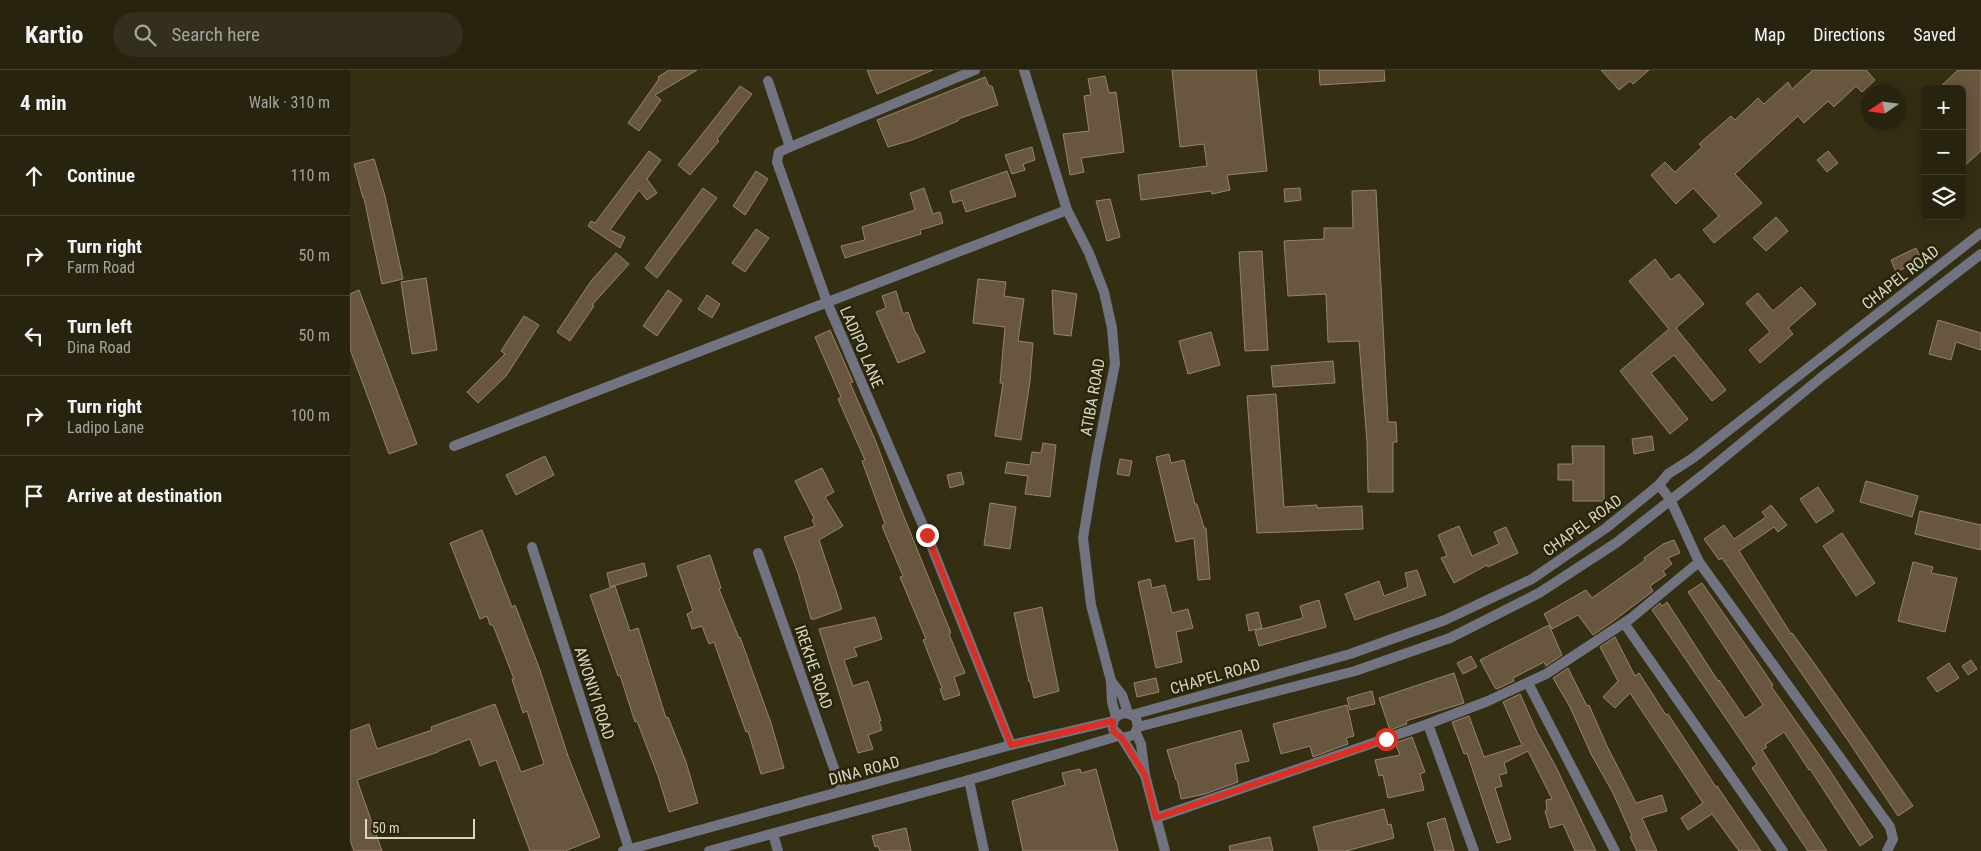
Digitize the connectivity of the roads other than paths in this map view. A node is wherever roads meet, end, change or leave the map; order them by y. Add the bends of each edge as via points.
1 (975, 70) edge
2 (1024, 70) edge
3 (768, 81) dead end
4 (790, 147) junction
5 (1067, 210) junction
6 (1981, 234) edge
7 (1981, 254) edge
8 (827, 302) junction
9 (454, 446) dead end
10 (1659, 486) junction
11 (1670, 500) junction
12 (532, 547) dead end
13 (758, 553) dead end
14 (1699, 562) junction
15 (1624, 623) junction
16 (1111, 681) junction
17 (1528, 682) junction
18 (1130, 714) junction
19 (1114, 719) junction
20 (1428, 724) junction
21 (1137, 730) junction
22 (1120, 737) junction
23 (1011, 745) junction
24 (1145, 775) junction
25 (969, 780) junction
26 (842, 791) junction
27 (1156, 818) junction
28 (773, 834) junction
29 (626, 850) edge
30 (709, 851) edge
31 (778, 851) edge
32 (984, 851) edge
33 (1165, 851) edge
34 (1474, 851) edge
35 (1614, 851) edge
36 (1784, 851) edge
37 (1888, 851) edge

1 - 4 street
2 - 5 street, ATIBA ROAD
3 - 4 street
4 - 8 street, LADIPO LANE via 779,152 778,162
5 - 8 street
5 - 16 street, ATIBA ROAD via 1104,292 1112,328 1115,364 1083,538 1091,605
6 - 10 street, CHAPEL ROAD via 1693,458 1668,474
7 - 11 street, CHAPEL ROAD
8 - 9 street
8 - 23 street, LADIPO LANE via 927,535
10 - 11 street
10 - 18 street, CHAPEL ROAD via 1606,528 1532,579 1445,620 1350,654
11 - 14 street
11 - 21 street, CHAPEL ROAD via 1616,543 1539,593 1450,638 1355,671
12 - 29 street, AWONIYI ROAD
13 - 26 street, IREKHE ROAD
14 - 15 street
14 - 37 street via 1890,827 1893,839
15 - 17 street via 1546,674
15 - 36 street
16 - 18 street, ATIBA ROAD via 1122,695
16 - 19 street, ATIBA ROAD
17 - 20 street
17 - 35 street
18 - 19 street via 1124,712
18 - 21 street via 1136,718
19 - 22 street via 1113,730
19 - 23 street, DINA ROAD
20 - 27 street
20 - 34 street
21 - 22 street via 1130,738
21 - 24 street
22 - 24 street
22 - 25 street
23 - 26 street, DINA ROAD
24 - 27 street
25 - 28 street
25 - 32 street
26 - 29 street, DINA ROAD
27 - 33 street
28 - 30 street
28 - 31 street

